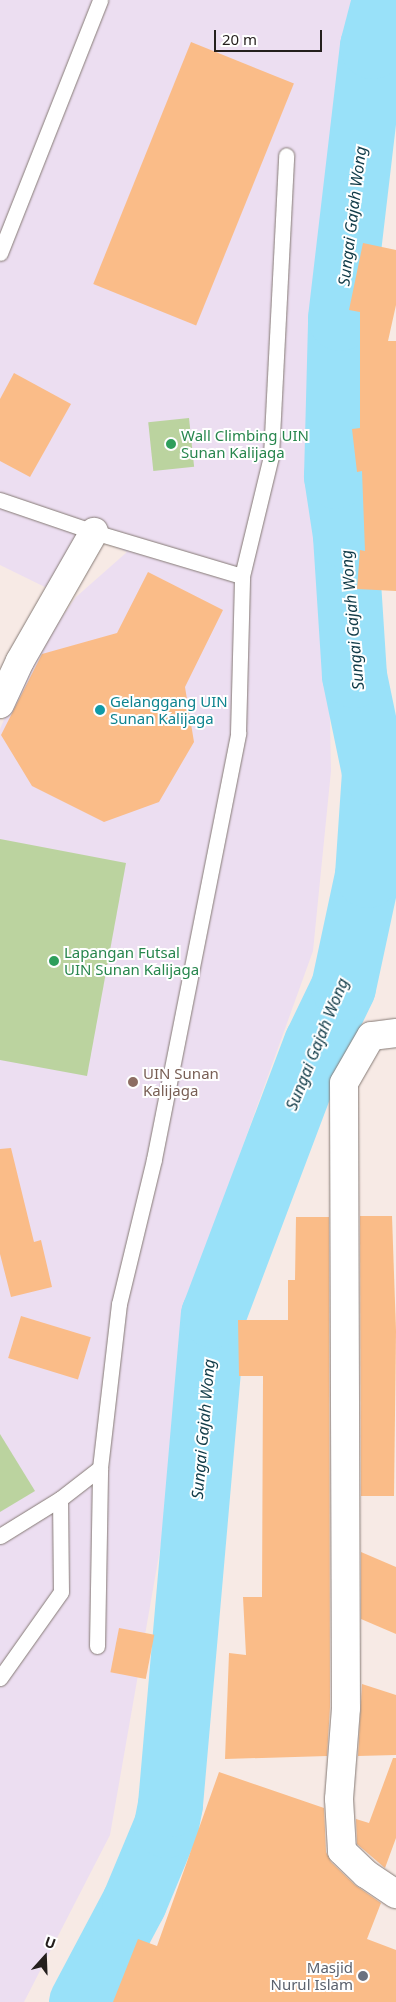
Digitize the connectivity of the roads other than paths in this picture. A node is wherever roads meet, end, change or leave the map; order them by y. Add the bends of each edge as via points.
1 (100, 0) edge
2 (286, 155) dead end
3 (0, 254) edge
4 (0, 500) edge
5 (94, 532) junction
6 (242, 576) junction
7 (0, 704) edge
8 (396, 1033) edge
9 (100, 1468) junction
10 (60, 1499) junction
11 (0, 1536) edge
12 (97, 1646) dead end
13 (0, 1678) edge
14 (396, 1894) edge

1 - 3 lane
2 - 6 lane via 271,456
4 - 5 lane
5 - 6 lane
5 - 7 street via 20,661
6 - 9 lane via 238,733 154,1159 119,1304
8 - 14 street via 371,1036 344,1083 346,1708 339,1799 342,1851 366,1874
9 - 10 lane
9 - 12 lane
10 - 11 lane
10 - 13 lane via 61,1592

